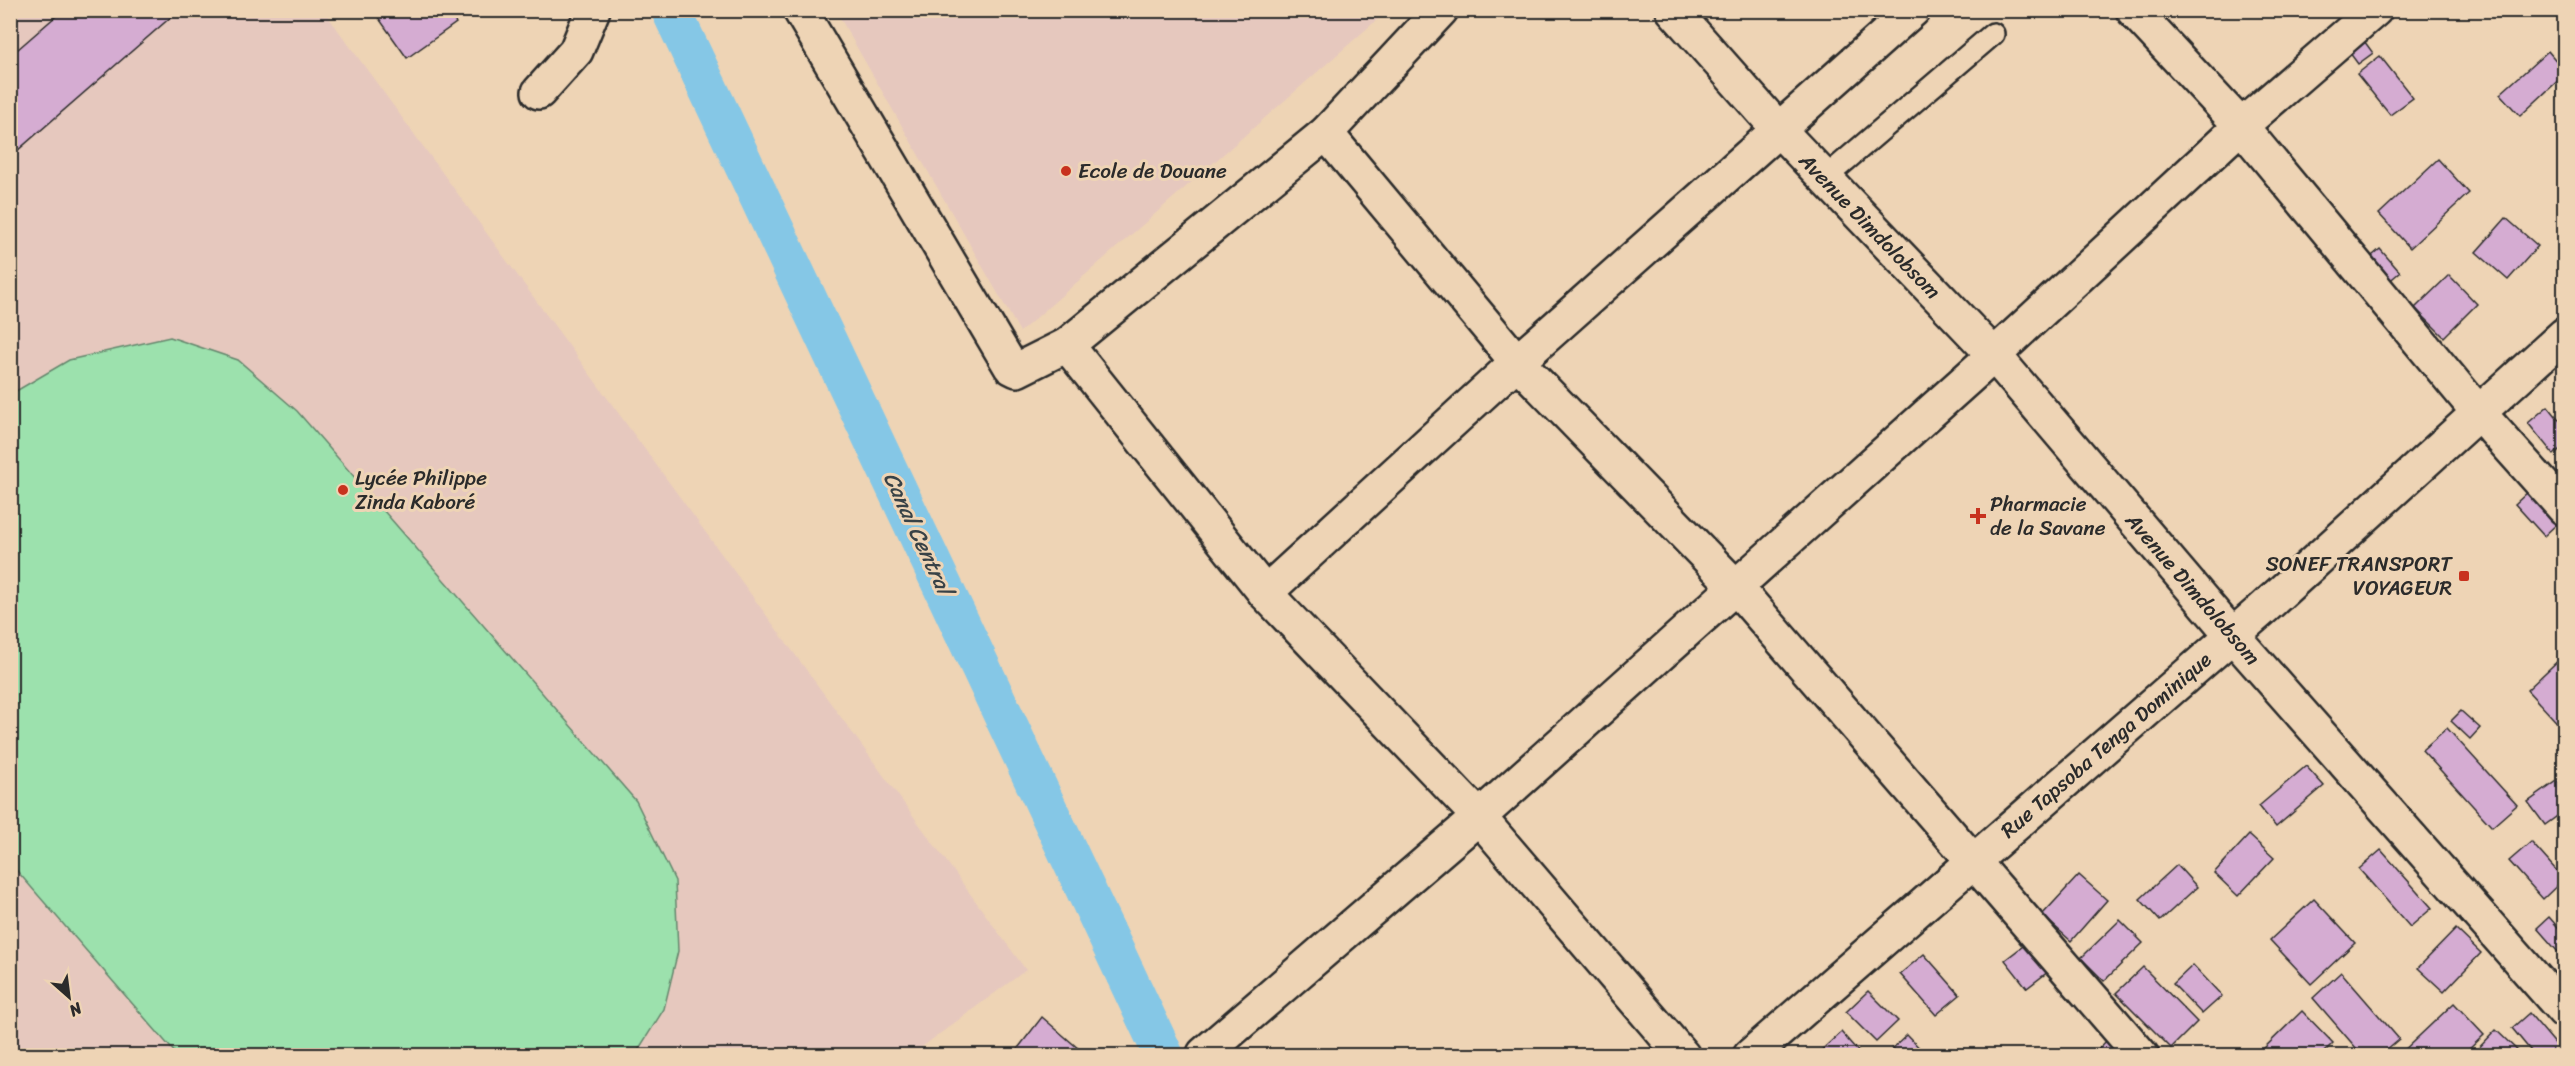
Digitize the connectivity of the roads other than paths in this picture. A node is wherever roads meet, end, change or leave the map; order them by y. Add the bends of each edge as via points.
1 (593, 10) edge
2 (800, 10) edge
3 (1441, 10) edge
4 (1673, 10) edge
5 (1913, 10) edge
6 (2133, 10) edge
7 (2375, 10) edge
8 (1993, 34) dead end
9 (539, 92) dead end
10 (2241, 126) junction
11 (1780, 131) junction
12 (1326, 133) junction
13 (1824, 178) junction
14 (2565, 335) edge
15 (1067, 345) junction
16 (1994, 355) junction
17 (1517, 362) junction
18 (2478, 412) junction
19 (2565, 508) edge
20 (1735, 586) junction
21 (1264, 593) junction
22 (2232, 635) junction
23 (1479, 817) junction
24 (1973, 861) junction
25 (2565, 1011) edge
26 (1204, 1054) dead end
27 (1683, 1056) edge
28 (1750, 1056) edge
29 (2142, 1056) edge

1 - 9 street via 576,51
2 - 15 street via 1011,367 1024,368
3 - 12 street
4 - 11 street, Avenue Dimdolobsom
5 - 11 street
6 - 10 street
7 - 10 street
8 - 13 lane
10 - 16 street
10 - 18 street
11 - 13 street, Avenue Dimdolobsom
11 - 17 street
12 - 15 street
12 - 17 street
13 - 16 street, Avenue Dimdolobsom
14 - 18 street, Rue Tapsoba Tenga Dominique
15 - 21 street
16 - 20 street
16 - 22 street, Avenue Dimdolobsom
17 - 20 street
17 - 21 street
18 - 19 street
18 - 22 street, Rue Tapsoba Tenga Dominique
20 - 23 street
20 - 24 street
21 - 23 street
22 - 24 street, Rue Tapsoba Tenga Dominique
22 - 25 street, Avenue Dimdolobsom
23 - 26 street
23 - 27 street
24 - 28 street, Rue Tapsoba Tenga Dominique
24 - 29 street

